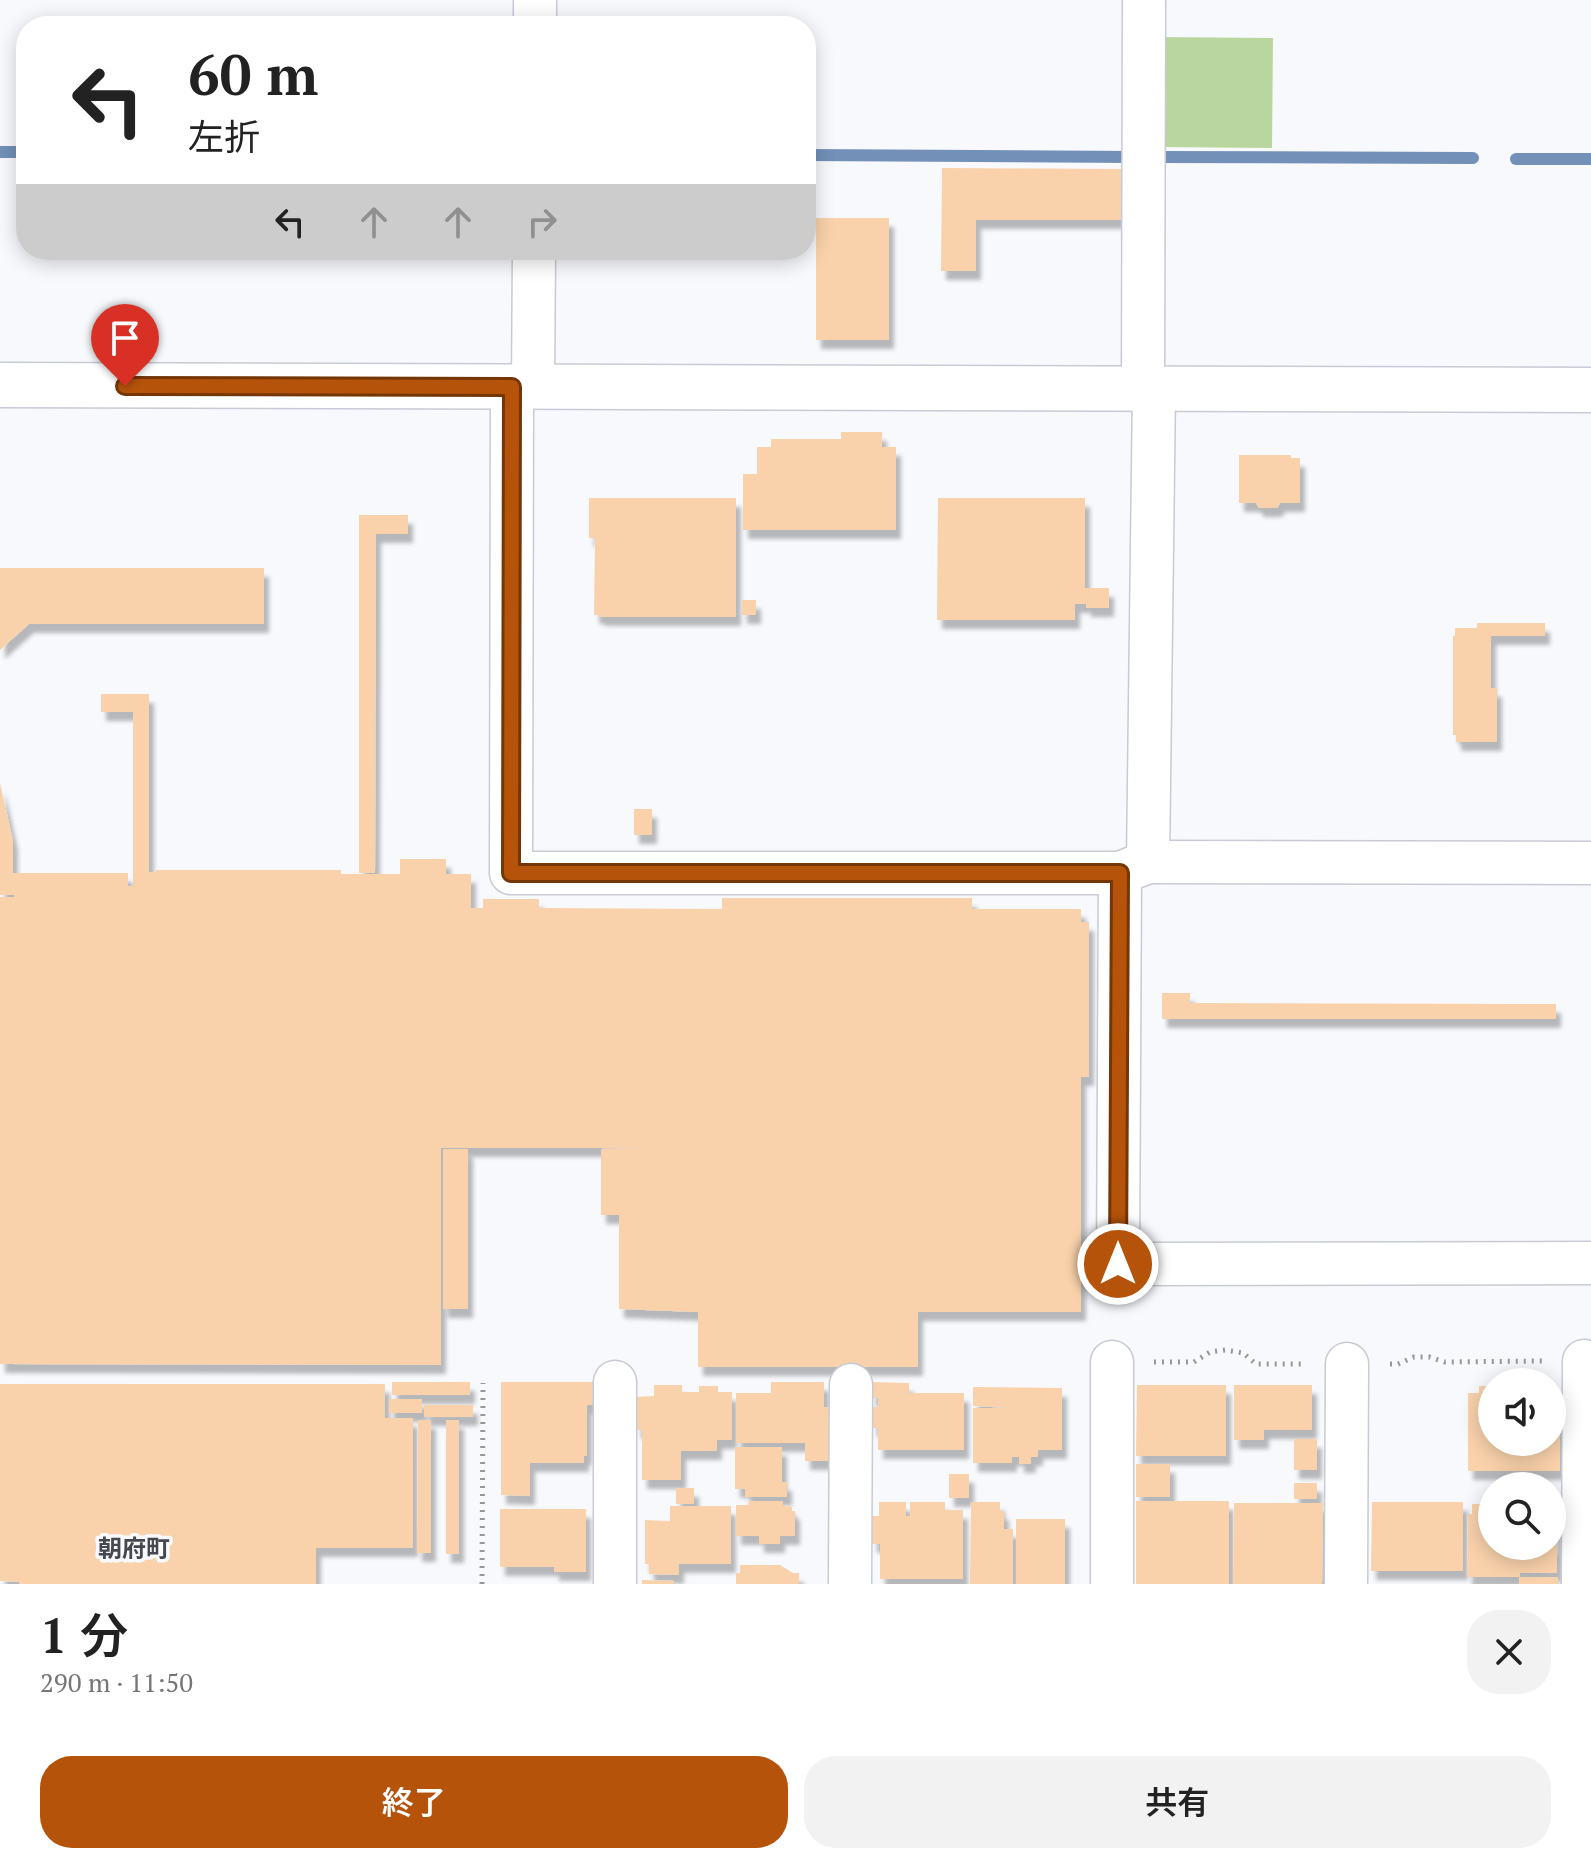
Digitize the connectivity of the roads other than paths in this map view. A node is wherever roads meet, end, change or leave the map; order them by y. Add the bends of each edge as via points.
1 (1144, 0) edge
2 (533, 260) edge
3 (0, 385) edge
4 (523, 387) junction
5 (1148, 389) junction
6 (1591, 390) edge
7 (1591, 863) edge
8 (1134, 867) junction
9 (1591, 1263) edge
10 (1584, 1361) dead end
11 (1112, 1362) dead end
12 (1347, 1364) dead end
13 (615, 1382) dead end
14 (851, 1385) dead end
15 (615, 1584) edge
16 (850, 1584) edge
17 (1112, 1584) edge
18 (1346, 1584) edge
19 (1583, 1584) edge

1 - 5 street
2 - 4 street
3 - 4 street
4 - 5 street
4 - 8 street via 511,873
5 - 6 street
5 - 8 street
7 - 8 street
8 - 9 street via 1118,1264
10 - 19 street
11 - 17 street
12 - 18 street
13 - 15 street
14 - 16 street

